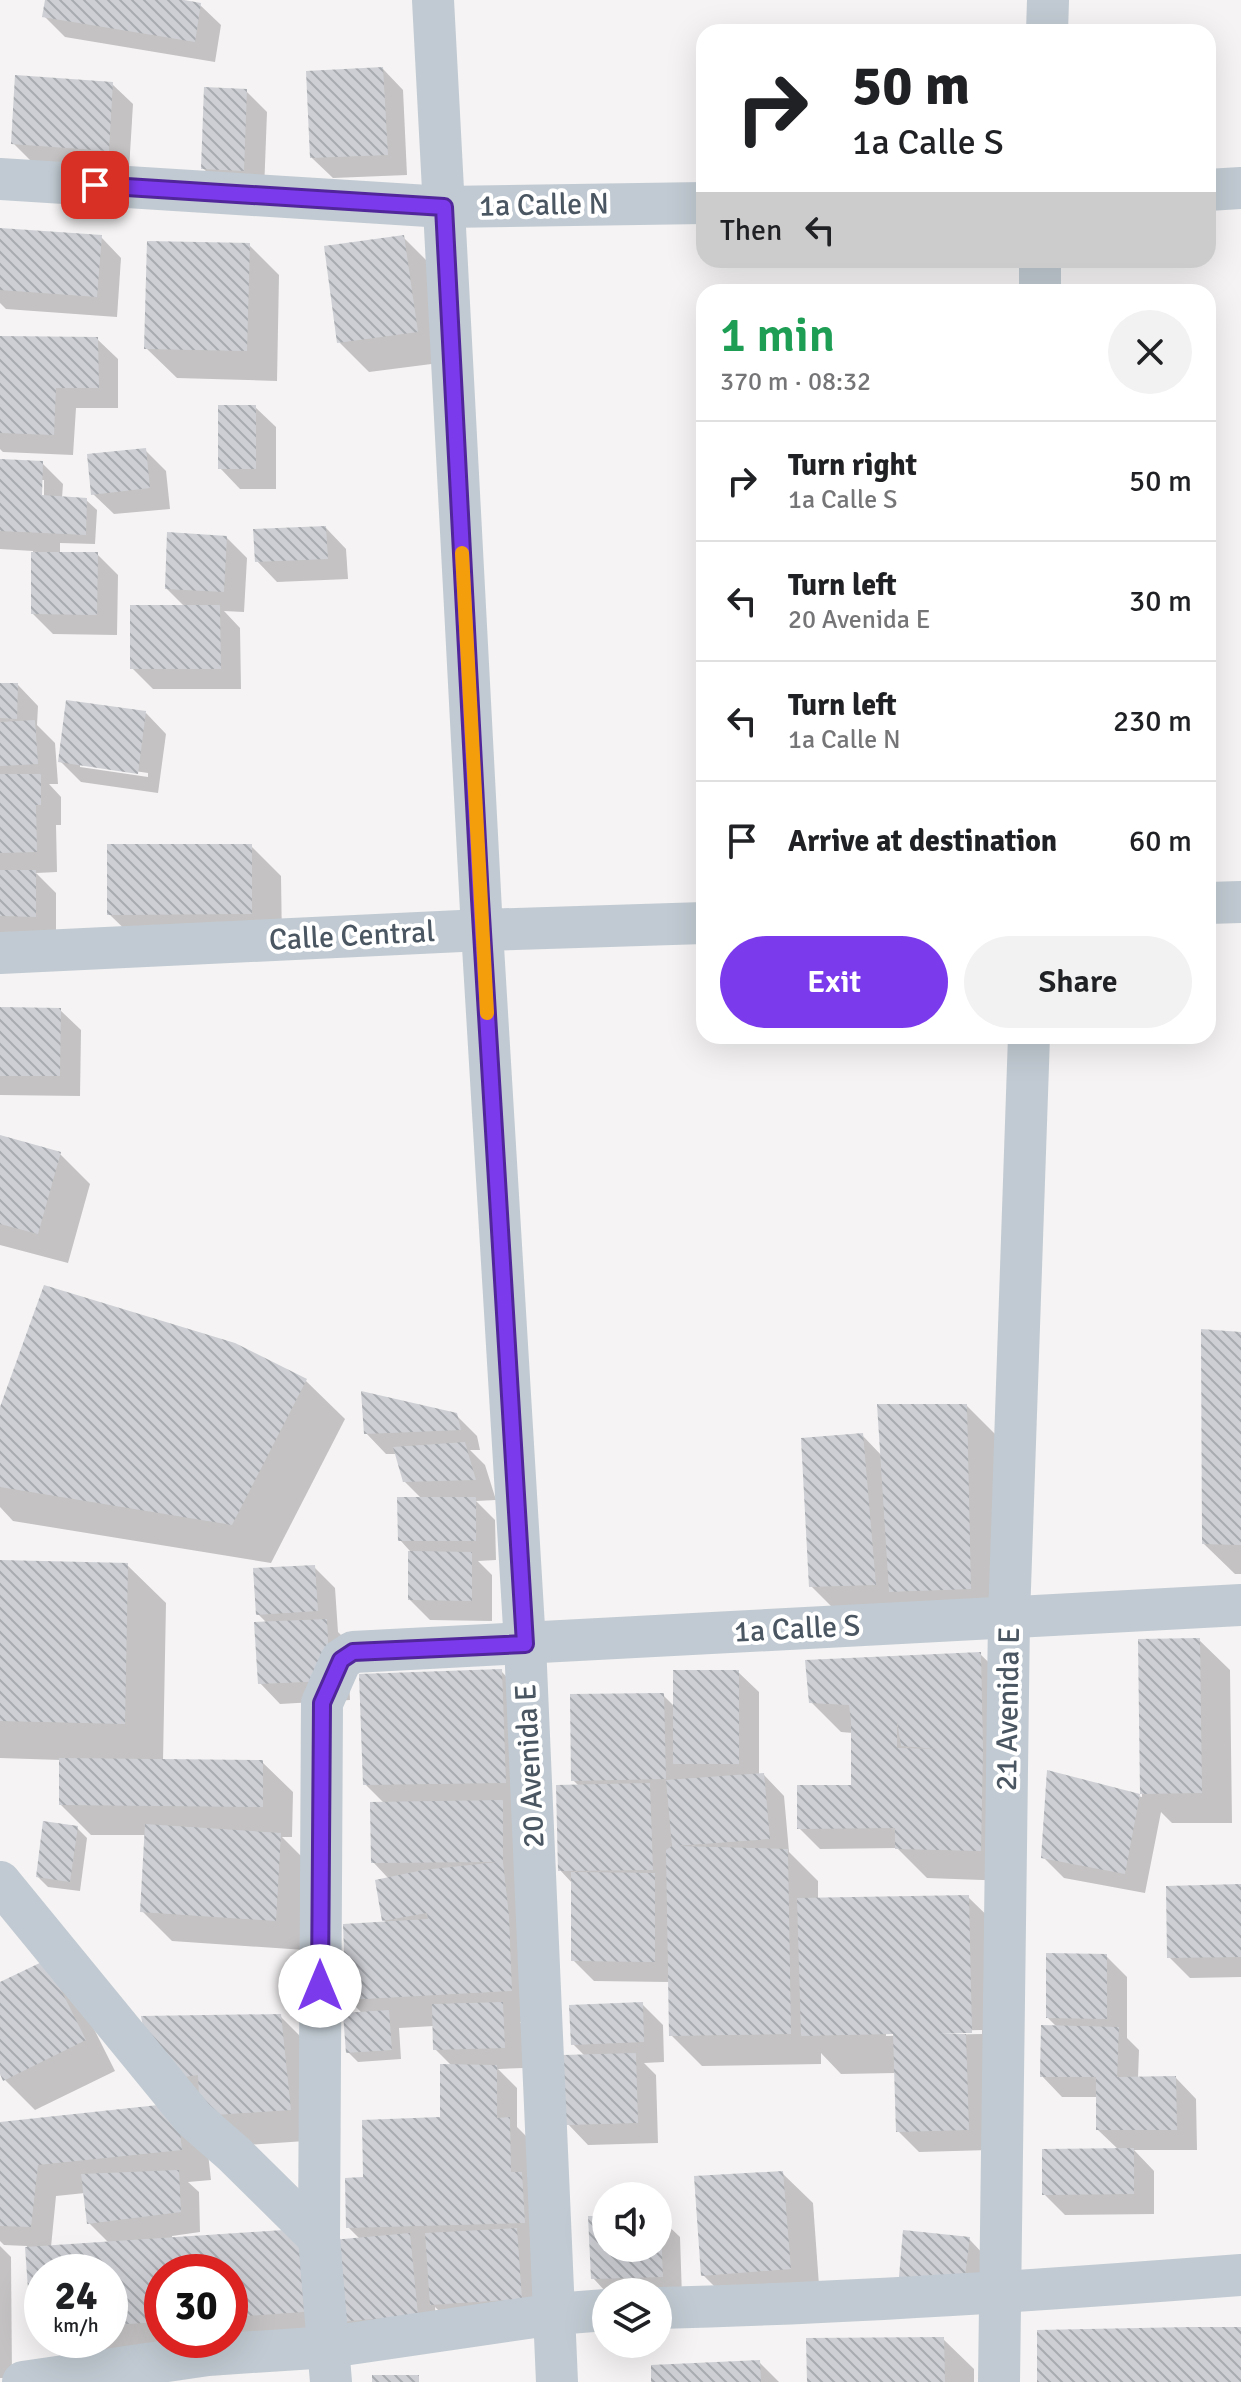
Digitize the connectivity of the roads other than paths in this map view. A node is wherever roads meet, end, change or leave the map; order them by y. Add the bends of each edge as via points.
1 (433, 0) edge
2 (1048, 0) edge
3 (1047, 24) edge
4 (0, 179) edge
5 (1241, 188) edge
6 (1216, 190) edge
7 (696, 203) edge
8 (444, 207) junction
9 (1241, 902) edge
10 (1216, 903) edge
11 (696, 923) edge
12 (482, 930) junction
13 (0, 953) edge
14 (1029, 1044) edge
15 (1241, 1605) edge
16 (1009, 1617) junction
17 (525, 1644) junction
18 (0, 1882) edge
19 (319, 2238) junction
20 (1241, 2275) edge
21 (1000, 2293) junction
22 (672, 2308) edge
23 (592, 2311) edge
24 (555, 2314) junction
25 (330, 2364) edge
26 (36, 2381) edge
27 (557, 2382) edge
28 (999, 2382) edge

1 - 8 street, 20 Avenida E
2 - 3 street
4 - 8 street, 1a Calle N
5 - 6 street
7 - 8 street, 1a Calle N
8 - 12 street, 20 Avenida E
9 - 10 street
11 - 12 street, Calle Central
12 - 13 street, Calle Central
12 - 17 street, 20 Avenida E
14 - 16 street, 21 Avenida E
15 - 16 street, 1a Calle S
16 - 17 street, 1a Calle S
16 - 21 street, 21 Avenida E
17 - 19 street, 1a Calle S via 353,1652 341,1660 322,1703
17 - 24 street, 20 Avenida E
18 - 19 street via 194,2119
19 - 25 street
20 - 21 street
21 - 22 street
21 - 28 street, 21 Avenida E
23 - 24 street
24 - 25 street
24 - 27 street, 20 Avenida E
25 - 26 street via 208,2355

